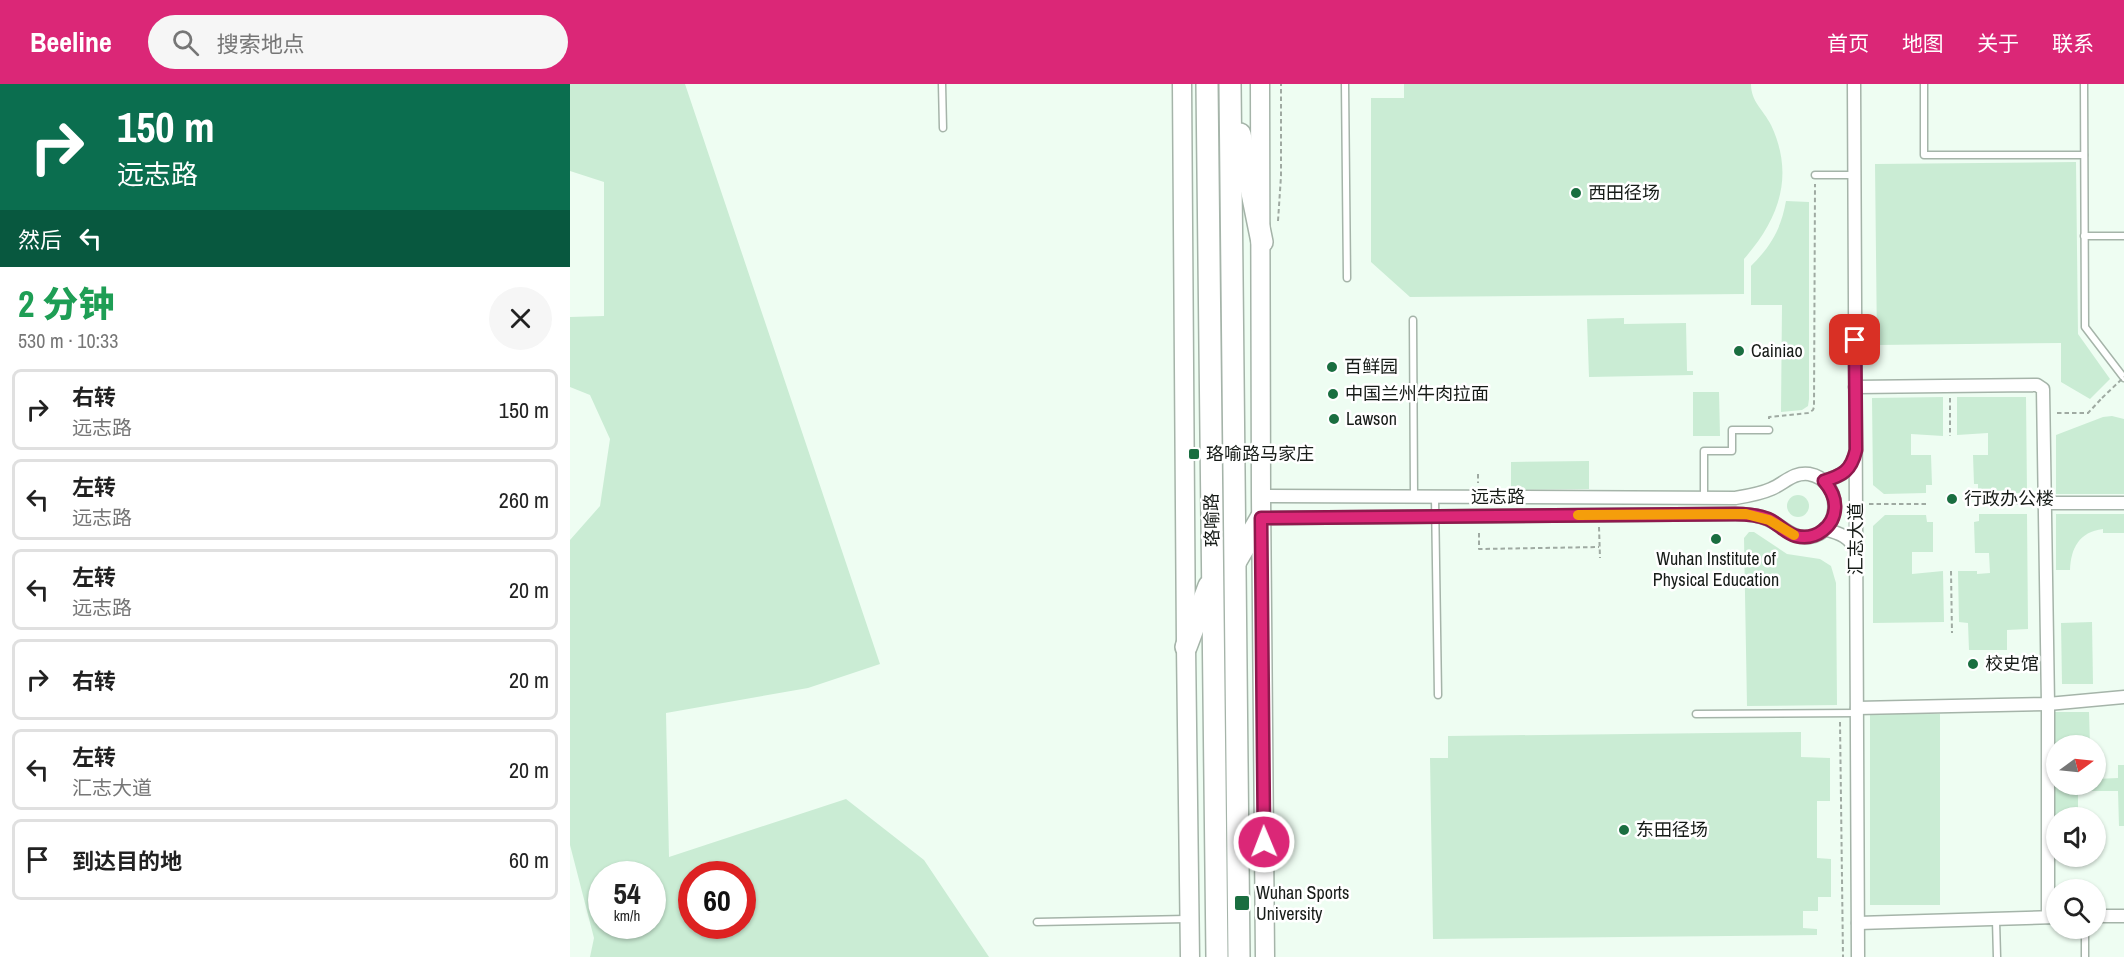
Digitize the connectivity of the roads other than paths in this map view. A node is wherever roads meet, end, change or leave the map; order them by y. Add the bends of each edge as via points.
1 (942, 84) edge
2 (1182, 84) edge
3 (1207, 84) edge
4 (1230, 84) edge
5 (1260, 84) edge
6 (1345, 84) edge
7 (1854, 84) edge
8 (1924, 84) edge
9 (2084, 84) edge
10 (943, 128) dead end
11 (2084, 155) junction
12 (1815, 175) road end
13 (1854, 175) junction
14 (1269, 236) junction
15 (2084, 236) junction
16 (2124, 236) edge
17 (1347, 278) dead end
18 (1413, 320) dead end
19 (2124, 377) edge
20 (1856, 387) junction
21 (1769, 430) road end
22 (1856, 450) junction
23 (1824, 481) junction
24 (1261, 496) junction
25 (1414, 496) junction
26 (1435, 496) junction
27 (1704, 498) junction
28 (2045, 503) junction
29 (2124, 503) edge
30 (1436, 517) junction
31 (1261, 518) junction
32 (1824, 530) junction
33 (1856, 560) junction
34 (1236, 561) junction
35 (1213, 574) junction
36 (1186, 646) junction
37 (1438, 695) dead end
38 (2124, 697) edge
39 (2048, 704) junction
40 (1857, 711) junction
41 (1696, 714) dead end
42 (2051, 879) edge
43 (2106, 916) edge
44 (2124, 916) edge
45 (2046, 917) edge
46 (1190, 919) junction
47 (1996, 920) junction
48 (1037, 922) dead end
49 (1858, 923) junction
50 (2085, 939) edge
51 (1190, 957) edge
52 (1216, 957) edge
53 (1239, 957) edge
54 (1265, 957) edge
55 (1858, 957) edge
56 (1997, 957) edge
57 (2085, 957) edge

1 - 10 lane
2 - 36 main road
3 - 35 highway, 珞喻路
4 - 14 highway
4 - 34 highway, 珞喻路
5 - 14 main road
6 - 17 lane
7 - 13 street, 汇志大道
8 - 11 lane via 1924,155
9 - 11 lane
11 - 15 lane
12 - 13 lane
13 - 20 street, 汇志大道
14 - 24 main road
15 - 16 lane
15 - 19 lane via 2085,327
18 - 25 lane
20 - 22 street, 汇志大道
20 - 28 street via 2042,387
21 - 27 lane via 1732,430 1732,451 1704,451
22 - 23 street via 1847,471
22 - 33 street, 汇志大道
23 - 27 street, 远志路 via 1798,474 1758,494
23 - 32 street via 1835,504
24 - 25 street, 远志路
24 - 31 main road
25 - 26 street, 远志路
26 - 27 street, 远志路
26 - 30 lane
28 - 29 street
28 - 39 street
30 - 31 street, 远志路
30 - 32 street, 远志路 via 1746,514 1769,520 1796,536 1809,537
30 - 37 lane
31 - 34 highway
31 - 54 main road
32 - 33 street via 1848,538
33 - 40 street, 汇志大道
34 - 53 highway, 珞喻路
35 - 36 highway
35 - 52 highway, 珞喻路
36 - 46 main road
38 - 39 street
39 - 40 street
39 - 42 street
40 - 41 lane
40 - 49 street, 汇志大道
43 - 44 street
45 - 47 street
46 - 48 lane
46 - 51 main road
47 - 49 street
47 - 56 lane
49 - 55 street, 汇志大道
50 - 57 lane

